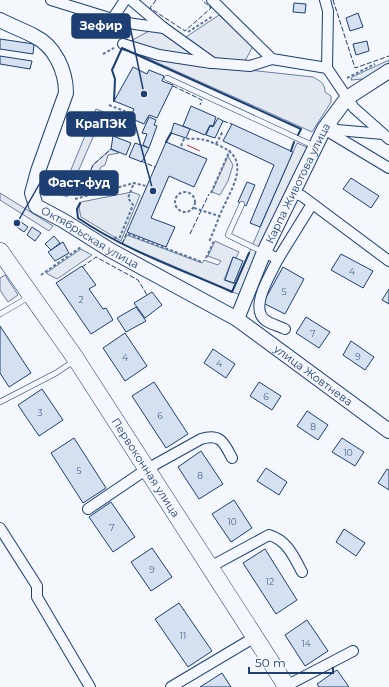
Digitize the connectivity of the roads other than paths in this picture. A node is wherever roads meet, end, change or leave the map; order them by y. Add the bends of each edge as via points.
1 (51, 0) edge
2 (125, 0) edge
3 (131, 0) edge
4 (212, 0) edge
5 (325, 0) edge
6 (113, 18) junction
7 (0, 20) edge
8 (164, 28) junction
9 (123, 44) dead end
10 (272, 59) junction
11 (213, 63) junction
12 (327, 68) junction
13 (389, 71) edge
14 (167, 78) dead end
15 (347, 98) junction
16 (326, 126) junction
17 (386, 137) edge
18 (315, 146) junction
19 (389, 168) edge
20 (294, 193) junction
21 (242, 204) dead end
22 (312, 204) junction
23 (0, 250) edge
24 (264, 252) junction
25 (278, 259) junction
26 (389, 261) edge
27 (32, 295) junction
28 (0, 314) edge
29 (236, 319) junction
30 (285, 329) dead end
31 (76, 359) junction
32 (0, 402) edge
33 (389, 431) edge
34 (232, 458) dead end
35 (147, 469) junction
36 (88, 509) dead end
37 (0, 528) edge
38 (210, 567) junction
39 (302, 572) dead end
40 (255, 637) junction
41 (353, 651) dead end
42 (90, 687) edge
43 (171, 687) edge
44 (286, 687) edge

1 - 6 street
2 - 6 street
3 - 8 street
4 - 10 street
5 - 12 street via 328,10
6 - 8 street
7 - 29 main road, Октябрьская улица via 35,36 46,46 60,66 66,82 66,93 32,193 36,206
8 - 11 street
9 - 11 street via 159,55
10 - 11 street via 250,66
10 - 12 street
12 - 15 street
13 - 15 main road, Карпа Животова улица
14 - 18 lane
15 - 16 main road, Карпа Животова улица
15 - 17 street via 354,108
16 - 17 street
16 - 18 main road, Карпа Животова улица
16 - 19 street
18 - 20 main road, Карпа Животова улица
20 - 22 street
20 - 24 main road, Карпа Животова улица
21 - 24 lane via 228,235
22 - 25 street
22 - 26 street
23 - 27 highway, Первоконная улица
24 - 25 street
24 - 29 main road, Карпа Животова улица
25 - 30 street via 259,300 259,312 265,320
27 - 28 lane
27 - 31 highway, Первоконная улица
29 - 33 main road, улица Жовтнева
31 - 32 lane via 56,373
31 - 35 highway, Первоконная улица
34 - 35 street via 219,438 210,437
35 - 36 street
35 - 38 highway, Первоконная улица
37 - 42 street via 37,586 37,597
38 - 39 street via 269,535 277,537 288,548
38 - 40 highway, Первоконная улица
40 - 43 street
40 - 44 highway, Первоконная улица
41 - 44 street

